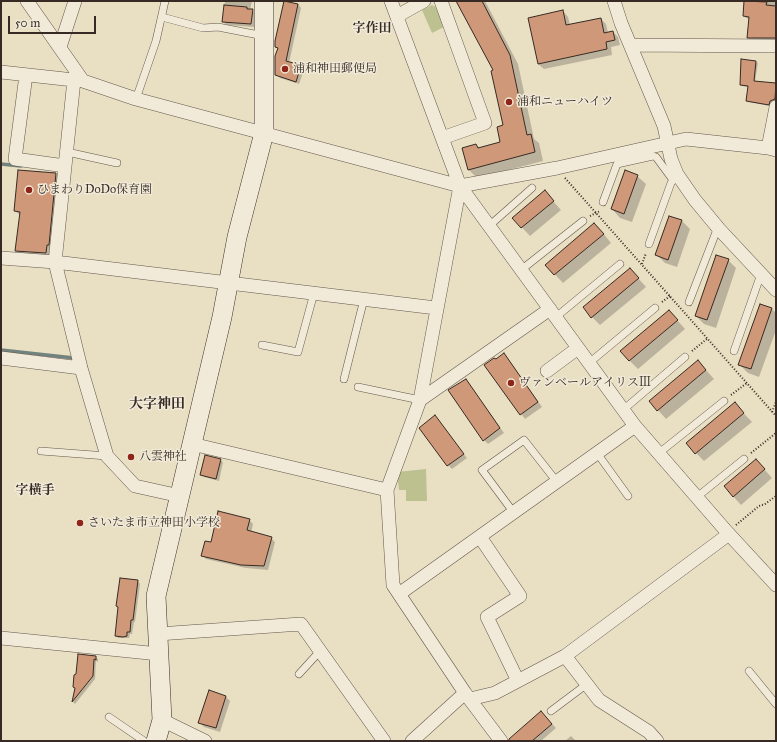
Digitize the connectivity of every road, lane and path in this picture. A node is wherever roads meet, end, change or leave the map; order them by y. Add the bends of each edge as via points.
1 (27, 1) edge
2 (75, 1) edge
3 (165, 1) edge
4 (391, 1) edge
5 (424, 1) edge
6 (441, 1) edge
7 (614, 1) edge
8 (262, 2) edge
9 (397, 16) junction
10 (162, 17) junction
11 (264, 36) junction
12 (631, 45) junction
13 (776, 46) edge
14 (60, 48) junction
15 (1, 72) edge
16 (26, 75) junction
17 (79, 81) junction
18 (136, 99) junction
19 (776, 107) edge
20 (264, 133) junction
21 (442, 138) junction
22 (668, 143) junction
23 (772, 149) edge
24 (67, 152) junction
25 (117, 163) dead end
26 (65, 166) junction
27 (557, 168) junction
28 (675, 177) junction
29 (460, 186) junction
30 (532, 188) dead end
31 (603, 202) joint
32 (595, 213) junction
33 (583, 221) joint
34 (489, 226) junction
35 (718, 227) junction
36 (649, 244) joint
37 (1, 258) edge
38 (55, 262) junction
39 (620, 264) dead end
40 (642, 264) junction
41 (522, 270) junction
42 (761, 274) junction
43 (229, 284) junction
44 (776, 290) edge
45 (314, 294) junction
46 (364, 299) junction
47 (689, 302) dead end
48 (436, 308) junction
49 (655, 308) dead end
50 (553, 313) junction
51 (708, 338) junction
52 (262, 345) dead end
53 (578, 348) junction
54 (734, 351) dead end
55 (685, 357) joint
56 (1, 358) edge
57 (589, 363) junction
58 (81, 368) junction
59 (547, 371) dead end
60 (344, 379) dead end
61 (747, 383) junction
62 (358, 387) dead end
63 (420, 400) junction
64 (724, 401) joint
65 (776, 402) edge
66 (623, 410) junction
67 (772, 412) junction
68 (776, 416) edge
69 (636, 426) junction
70 (776, 433) edge
71 (192, 444) junction
72 (41, 451) dead end
73 (597, 453) junction
74 (659, 453) junction
75 (107, 456) junction
76 (744, 459) joint
77 (557, 482) junction
78 (387, 490) junction
79 (180, 496) junction
80 (628, 496) dead end
81 (776, 496) edge
82 (697, 497) junction
83 (514, 512) junction
84 (728, 533) junction
85 (480, 537) junction
86 (776, 585) edge
87 (399, 594) junction
88 (158, 634) junction
89 (1, 638) edge
90 (320, 651) junction
91 (159, 654) junction
92 (565, 656) junction
93 (749, 671) dead end
94 (299, 674) dead end
95 (518, 681) junction
96 (587, 684) junction
97 (468, 696) junction
98 (776, 704) edge
99 (551, 711) dead end
100 (109, 717) dead end
101 (162, 720) junction
102 (144, 741) edge
103 (156, 741) edge
104 (205, 741) edge
105 (384, 741) edge
106 (412, 741) edge
107 (501, 741) edge
108 (657, 741) edge

1 - 14 street
2 - 14 street
3 - 10 lane
4 - 9 street
5 - 9 street
6 - 21 street via 485,124
7 - 12 street
8 - 11 street
9 - 21 street
10 - 11 lane via 202,28 218,27
10 - 18 lane
11 - 20 street
12 - 13 street
12 - 22 street via 664,126
14 - 17 street
15 - 16 street
16 - 17 street
16 - 26 street via 15,159
17 - 18 street
17 - 24 street
18 - 20 street
19 - 23 street
20 - 29 street
20 - 43 street via 237,237
21 - 29 street
22 - 23 street via 686,139
22 - 27 street
22 - 28 street
24 - 25 lane
24 - 26 street
26 - 38 street
27 - 29 street
27 - 32 path
28 - 31 lane via 653,156 617,164
28 - 35 street
28 - 36 lane
29 - 34 street
29 - 48 street
30 - 34 lane
31 - 32 path via 600,211
32 - 33 path
32 - 40 path
33 - 41 lane
34 - 41 street
35 - 42 street
35 - 47 lane
36 - 40 path
37 - 38 street
38 - 43 street
38 - 58 street
39 - 50 lane
40 - 51 path
41 - 50 street
42 - 44 street
42 - 54 lane
43 - 45 street
43 - 71 street
45 - 46 street
45 - 52 lane via 298,352
46 - 48 street
46 - 60 lane
48 - 63 street
49 - 57 lane
50 - 53 street
50 - 63 street
51 - 55 path
51 - 61 path
53 - 57 street
53 - 59 street
55 - 66 lane
56 - 58 street
57 - 66 street
58 - 75 street
61 - 64 path
61 - 67 path
62 - 63 lane
63 - 78 street
64 - 74 lane
65 - 67 path
66 - 69 street
67 - 68 path
69 - 73 street
69 - 74 street
70 - 76 path
71 - 78 street
71 - 79 street
72 - 75 lane
73 - 77 street
73 - 80 lane
74 - 82 street
75 - 79 street via 135,486
76 - 82 lane
77 - 83 street
77 - 83 lane via 524,440 482,470
78 - 87 street via 393,585
79 - 88 street via 156,596
81 - 84 path via 759,506
82 - 84 street
83 - 85 street
84 - 86 street
84 - 92 street
85 - 87 street
85 - 95 street via 520,596 487,617
87 - 97 street
88 - 90 street via 301,624
88 - 91 street
89 - 91 street
90 - 94 lane
90 - 105 street
91 - 101 street
92 - 95 street
92 - 96 street
93 - 98 lane
95 - 97 street via 495,693
96 - 99 lane
96 - 108 street via 599,700 649,732
97 - 106 street
97 - 107 street
100 - 102 lane
101 - 103 street
101 - 104 street

